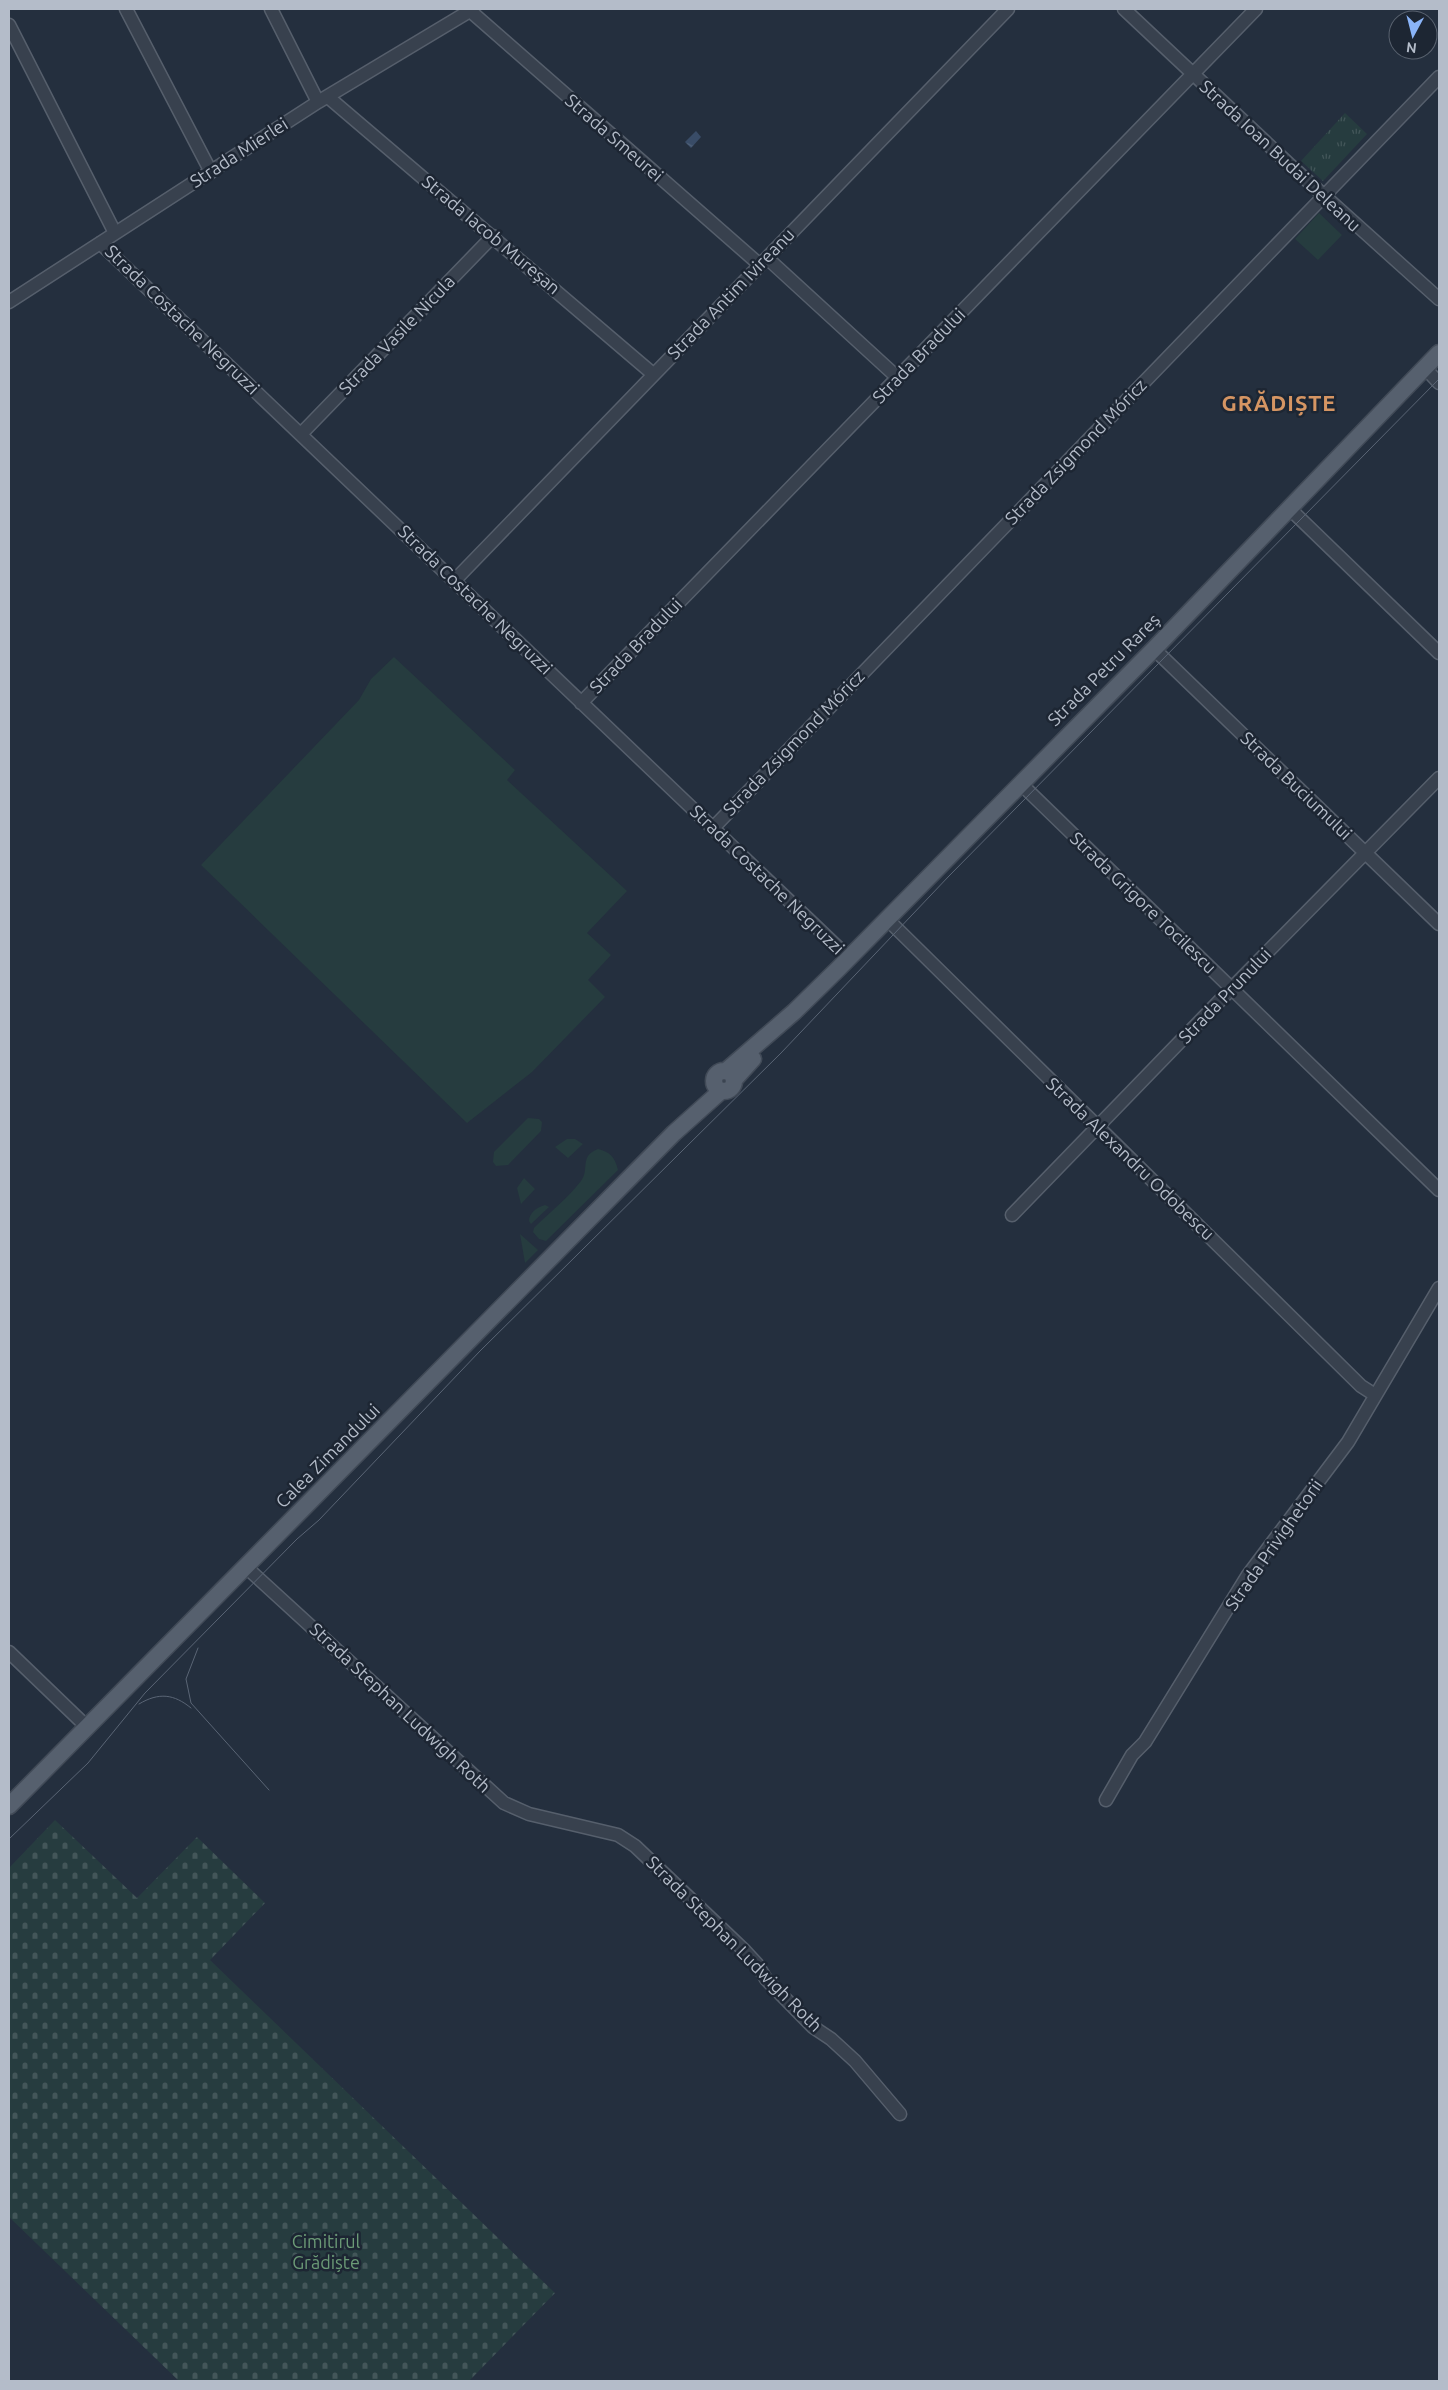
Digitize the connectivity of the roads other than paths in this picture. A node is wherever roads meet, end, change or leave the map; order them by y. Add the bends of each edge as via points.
1 (126, 9) edge
2 (271, 9) edge
3 (1008, 9) edge
4 (1124, 9) edge
5 (1256, 9) edge
6 (470, 10) edge
7 (9, 25) edge
8 (1193, 75) junction
9 (1439, 77) edge
10 (323, 100) junction
11 (210, 172) junction
12 (1324, 196) junction
13 (114, 233) junction
14 (493, 236) junction
15 (100, 243) junction
16 (764, 262) junction
17 (1439, 300) edge
18 (9, 302) edge
19 (1439, 353) edge
20 (1425, 368) junction
21 (653, 374) junction
22 (898, 378) junction
23 (1439, 383) edge
24 (301, 434) junction
25 (1289, 508) junction
26 (455, 580) junction
27 (1154, 649) junction
28 (1439, 653) edge
29 (581, 703) junction
30 (1439, 778) edge
31 (1020, 783) junction
32 (713, 828) junction
33 (1366, 853) junction
34 (887, 919) junction
35 (1439, 924) edge
36 (849, 958) junction
37 (1231, 989) junction
38 (794, 1012) joint
39 (1096, 1128) junction
40 (1439, 1190) edge
41 (1012, 1215) dead end
42 (1439, 1288) edge
43 (1375, 1395) junction
44 (246, 1567) junction
45 (9, 1652) edge
46 (87, 1727) junction
47 (1106, 1800) dead end
48 (9, 1806) edge
49 (900, 2114) dead end

1 - 11 street
2 - 10 street, Strada Iacob Mureșan
3 - 16 street, Strada Antim Ivireanu
4 - 8 street, Strada Ioan Budai Deleanu
5 - 8 street, Strada Bradului
6 - 10 street, Strada Mierlei
6 - 16 street, Strada Smeurei
7 - 13 street, Strada Costache Negruzzi
8 - 12 street, Strada Ioan Budai Deleanu
8 - 22 street, Strada Bradului
9 - 12 street, Strada Zsigmond Móricz
10 - 11 street, Strada Mierlei
10 - 14 street, Strada Iacob Mureșan
11 - 13 street, Strada Mierlei
12 - 17 street, Strada Ioan Budai Deleanu
12 - 32 street, Strada Zsigmond Móricz
13 - 15 street, Strada Mierlei
14 - 21 street, Strada Iacob Mureșan
14 - 24 street, Strada Vasile Nicula
15 - 18 street, Strada Mierlei
15 - 24 street, Strada Costache Negruzzi
16 - 21 street, Strada Antim Ivireanu
16 - 22 street, Strada Smeurei
19 - 20 main road, Strada Petru Rareș
20 - 23 street
20 - 25 main road, Strada Petru Rareș
21 - 26 street, Strada Antim Ivireanu
22 - 29 street, Strada Bradului
24 - 26 street, Strada Costache Negruzzi
25 - 27 main road, Strada Petru Rareș
25 - 28 street
26 - 29 street, Strada Costache Negruzzi
27 - 31 main road, Strada Petru Rareș
27 - 33 street, Strada Buciumului
29 - 32 street, Strada Costache Negruzzi
30 - 33 street, Strada Prunului
31 - 34 main road, Strada Petru Rareș
31 - 37 street, Strada Grigore Tocilescu
32 - 36 street, Strada Costache Negruzzi
33 - 35 street, Strada Buciumului
33 - 37 street, Strada Prunului
34 - 36 main road, Strada Petru Rareș
34 - 39 street, Strada Alexandru Odobescu
36 - 38 main road, Strada Petru Rareș
37 - 39 street, Strada Prunului
37 - 40 street, Strada Grigore Tocilescu
38 - 44 main road, Calea Zimandului via 730,1076 730,1089 717,1088
39 - 41 street, Strada Prunului
39 - 43 street, Strada Alexandru Odobescu via 1361,1386
42 - 43 street, Strada Privighetorii
43 - 47 street, Strada Privighetorii via 1348,1442 1248,1575 1146,1742 1132,1755
44 - 46 main road, Calea Zimandului
44 - 49 street, Strada Stephan Ludwigh Roth via 504,1803 529,1814 618,1835 635,1846 757,1964 766,1979 812,2028 832,2039 855,2061
45 - 46 street
46 - 48 main road, Calea Zimandului

